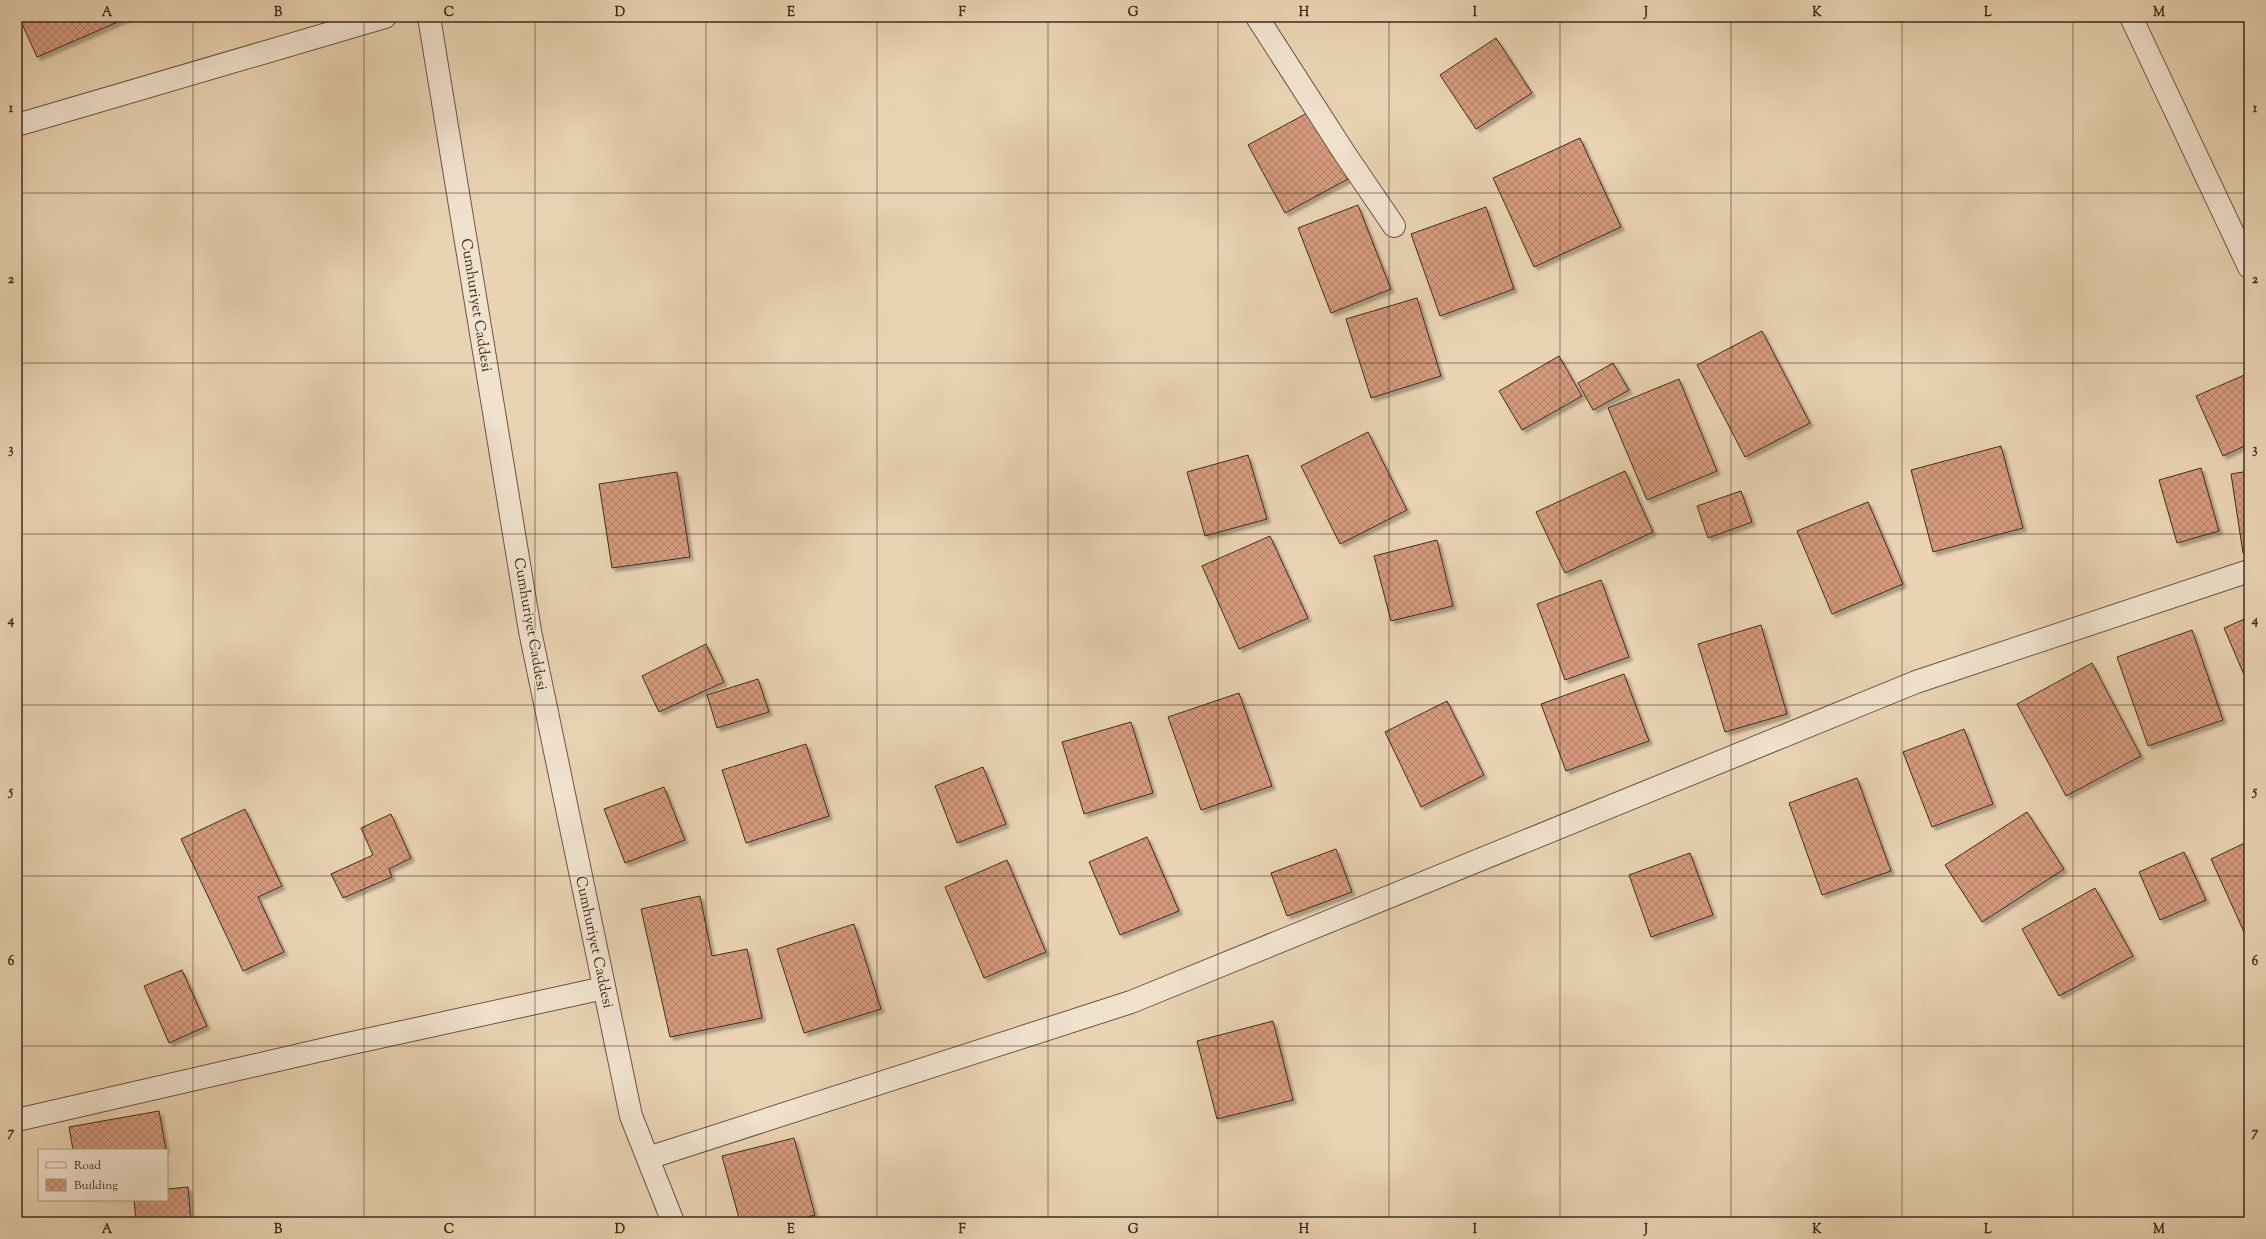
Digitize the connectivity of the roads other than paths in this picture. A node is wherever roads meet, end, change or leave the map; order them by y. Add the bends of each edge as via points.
1 (385, 17) edge
2 (430, 17) edge
3 (1257, 17) edge
4 (2131, 17) edge
5 (17, 125) edge
6 (1394, 226) dead end
7 (2249, 267) edge
8 (2249, 571) edge
9 (604, 988) junction
10 (17, 1120) edge
11 (648, 1158) junction
12 (673, 1222) edge

1 - 5 street
2 - 9 street, Cumhuriyet Caddesi via 530,631
3 - 6 street
4 - 7 street
8 - 11 street via 1916,682 1131,1002
9 - 10 street
9 - 11 street, Cumhuriyet Caddesi via 631,1116
11 - 12 street, Cumhuriyet Caddesi

